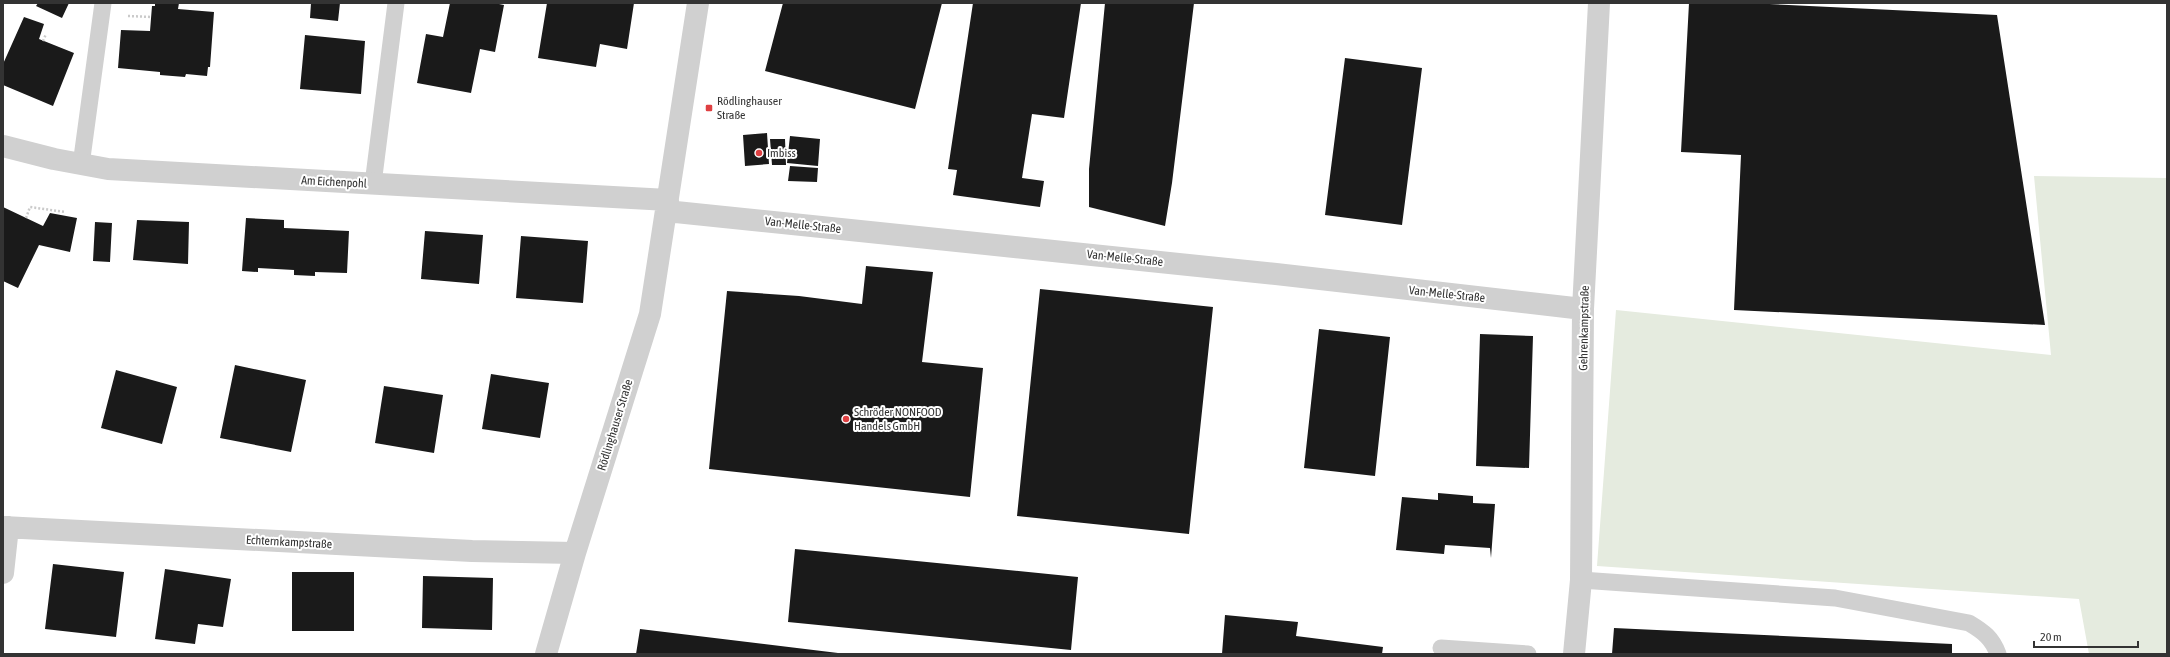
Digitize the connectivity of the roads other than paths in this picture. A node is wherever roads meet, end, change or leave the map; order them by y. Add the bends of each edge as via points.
1 (103, 3) edge
2 (396, 3) edge
3 (698, 3) edge
4 (1599, 3) edge
5 (3, 146) edge
6 (81, 165) junction
7 (373, 184) junction
8 (667, 206) junction
9 (1583, 309) junction
10 (5, 527) edge
11 (575, 553) junction
12 (3, 573) edge
13 (1580, 580) junction
14 (1440, 648) dead end
15 (546, 654) edge
16 (1528, 654) edge
17 (1574, 654) edge
18 (1998, 654) edge

1 - 6 lane
2 - 7 lane
3 - 8 street, Rödlinghauser Straße
4 - 9 street, Gehrenkampstraße
5 - 6 street, Am Eichenpohl
6 - 7 street, Am Eichenpohl
7 - 8 street, Am Eichenpohl
8 - 9 street, Van-Melle-Straße
8 - 11 street, Rödlinghauser Straße via 650,314
9 - 13 street, Gehrenkampstraße
10 - 11 street, Echternkampstraße via 472,551
10 - 12 street
11 - 15 street, Rödlinghauser Straße
13 - 17 street, Gehrenkampstraße
13 - 18 lane via 1835,598 1969,623 1986,633
14 - 16 lane

